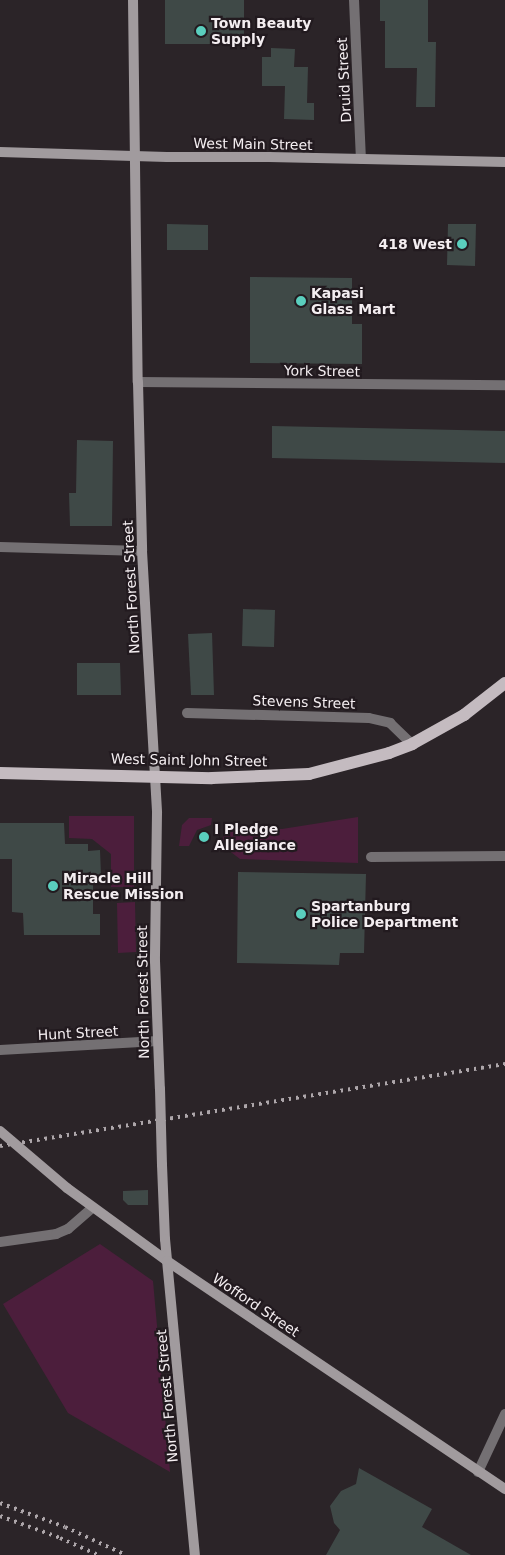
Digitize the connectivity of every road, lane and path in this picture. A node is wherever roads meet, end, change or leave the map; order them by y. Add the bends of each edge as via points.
1 (133, 0) edge
2 (354, 0) edge
3 (0, 152) edge
4 (136, 156) junction
5 (361, 159) junction
6 (505, 162) edge
7 (138, 382) junction
8 (505, 385) edge
9 (0, 547) edge
10 (142, 551) junction
11 (505, 683) edge
12 (187, 713) dead end
13 (412, 744) junction
14 (0, 773) edge
15 (154, 775) junction
16 (505, 856) edge
17 (370, 857) dead end
18 (158, 1041) junction
19 (0, 1050) edge
20 (0, 1131) edge
21 (92, 1208) junction
22 (0, 1242) edge
23 (167, 1261) junction
24 (505, 1414) edge
25 (478, 1472) junction
26 (505, 1489) edge
27 (195, 1555) edge

1 - 4 street, North Forest Street
2 - 5 street, Druid Street
3 - 4 street, West Main Street
4 - 5 street, West Main Street
4 - 7 street, North Forest Street
5 - 6 street, West Main Street
7 - 8 street, York Street
7 - 10 street, North Forest Street
9 - 10 street
10 - 15 street, North Forest Street
11 - 13 main road, West Saint John Street via 464,715
12 - 13 street, Stevens Street via 369,718 390,723
13 - 15 main road, West Saint John Street via 309,774 212,778
14 - 15 main road, West Saint John Street
15 - 18 street, North Forest Street
16 - 17 street
18 - 19 street, Hunt Street
18 - 23 street, North Forest Street, bridge
20 - 21 street, Wofford Street, bridge
21 - 22 street via 68,1229 56,1234
21 - 23 street, Wofford Street
23 - 25 street, Wofford Street
23 - 27 street, North Forest Street
24 - 25 street
25 - 26 street, Wofford Street

